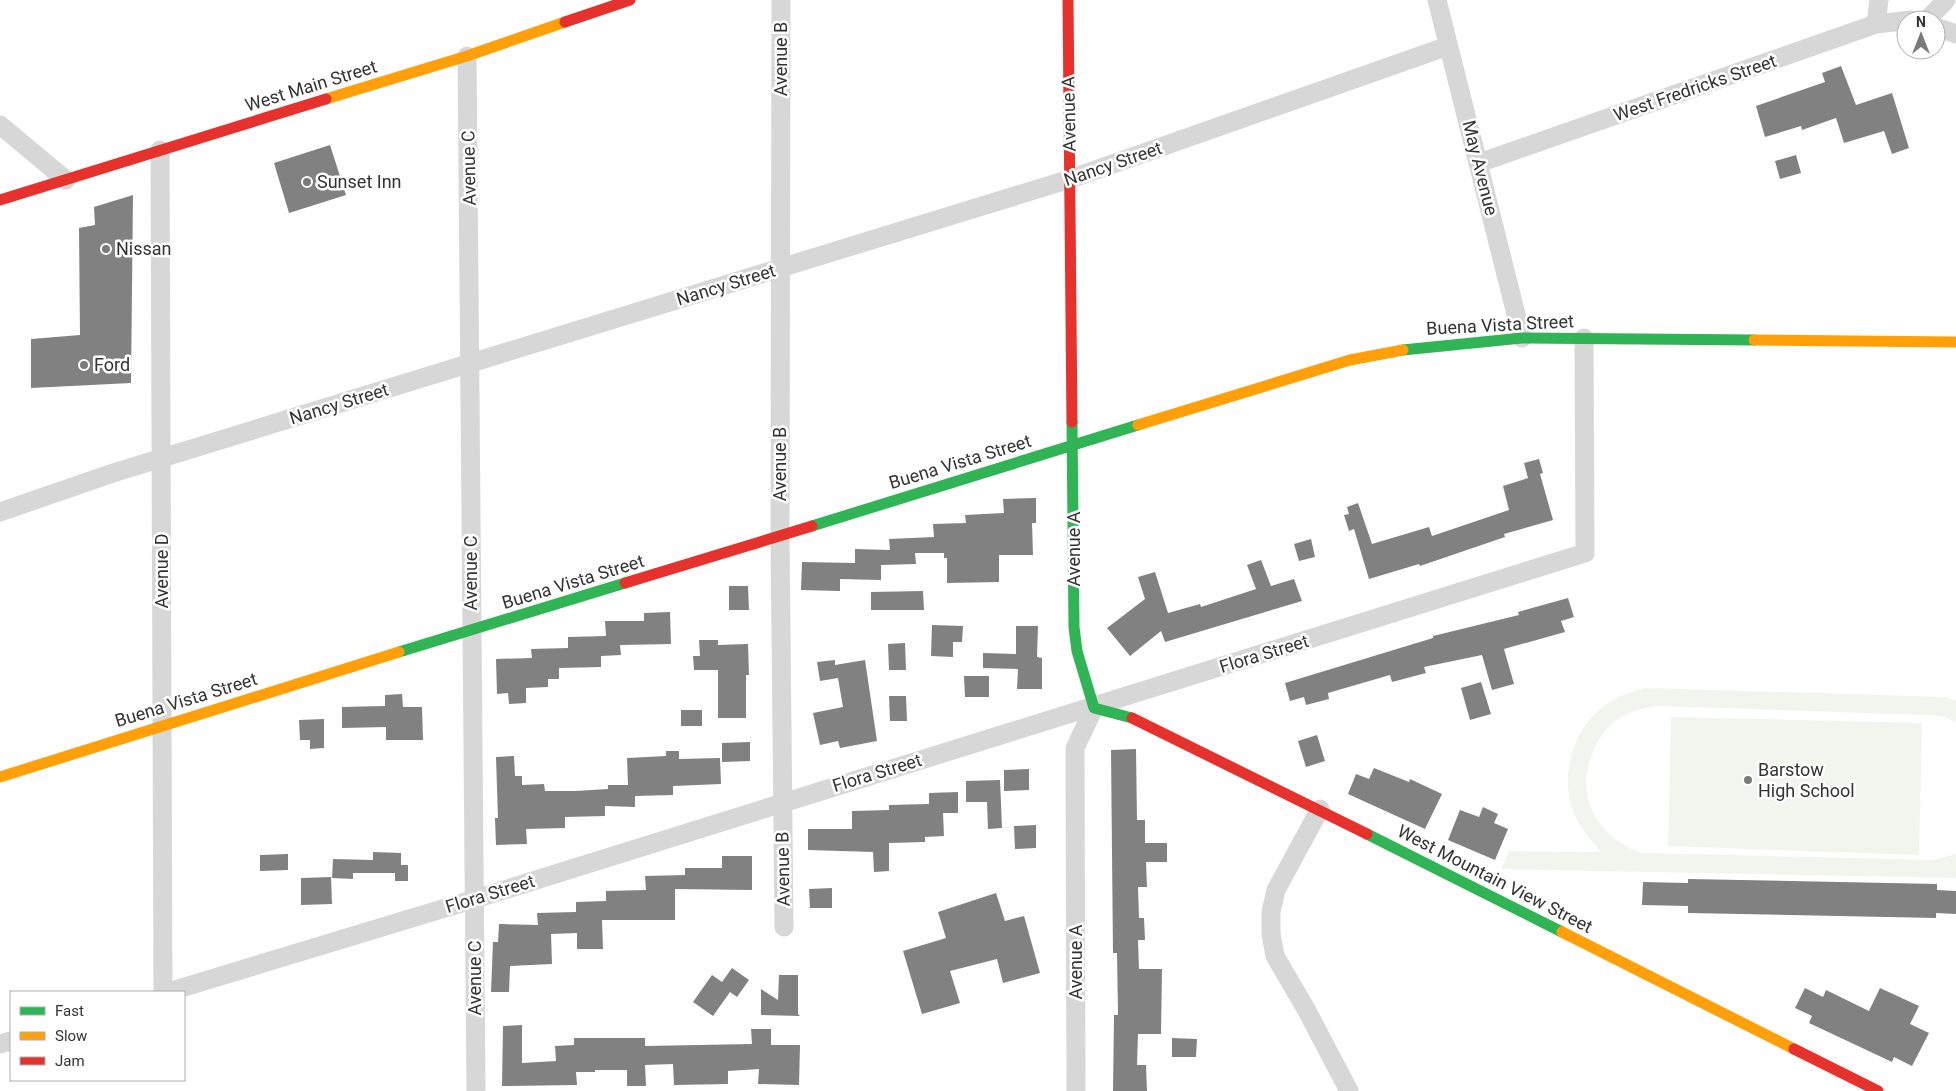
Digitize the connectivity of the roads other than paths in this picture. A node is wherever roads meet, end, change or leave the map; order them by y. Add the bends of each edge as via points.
1 (630, 0) edge
2 (781, 0) edge
3 (1068, 0) edge
4 (1436, 0) edge
5 (1879, 0) edge
6 (1946, 0) edge
7 (1936, 10) edge
8 (1896, 22) edge
9 (1876, 24) junction
10 (1448, 46) junction
11 (467, 56) junction
12 (0, 125) edge
13 (160, 150) junction
14 (1479, 163) junction
15 (1070, 179) junction
16 (66, 180) junction
17 (0, 200) edge
18 (781, 268) junction
19 (1522, 338) junction
20 (1584, 338) junction
21 (1956, 342) edge
22 (470, 363) junction
23 (1073, 445) junction
24 (161, 459) junction
25 (0, 512) edge
26 (780, 536) junction
27 (471, 631) junction
28 (1094, 708) junction
29 (163, 725) junction
30 (0, 777) edge
31 (782, 802) junction
32 (1320, 809) junction
33 (475, 899) junction
34 (784, 928) dead end
35 (163, 991) edge
36 (171, 991) edge
37 (476, 1091) edge
38 (1076, 1091) edge
39 (1349, 1091) edge
40 (1878, 1091) edge

1 - 11 street, West Main Street
2 - 18 street, Avenue B
3 - 15 street, Avenue A
4 - 10 street, May Avenue
5 - 9 street
6 - 7 street
8 - 9 street, West Fredricks Street
9 - 14 street, West Fredricks Street
10 - 14 street, May Avenue
10 - 15 street, Nancy Street
11 - 13 street, West Main Street
11 - 22 street, Avenue C
12 - 16 street
13 - 16 street, West Main Street
13 - 24 street, Avenue D
14 - 19 street, May Avenue
15 - 18 street, Nancy Street
15 - 23 street, Avenue A
16 - 17 street, West Main Street
18 - 22 street, Nancy Street
18 - 26 street, Avenue B
19 - 20 street, Buena Vista Street
19 - 23 street, Buena Vista Street via 1462,341 1350,360
20 - 21 street, Buena Vista Street
20 - 28 street, Flora Street via 1585,553
22 - 24 street, Nancy Street
22 - 27 street, Avenue C
23 - 26 street, Buena Vista Street
23 - 28 street, Avenue A via 1074,627 1077,651
24 - 25 street, Nancy Street via 45,494
24 - 29 street, Avenue D
26 - 27 street, Buena Vista Street
26 - 31 street, Avenue B
27 - 29 street, Buena Vista Street
27 - 33 street, Avenue C
28 - 31 street, Flora Street
28 - 32 street, West Mountain View Street via 1140,720
28 - 38 street, Avenue A via 1075,748
29 - 30 street, Buena Vista Street
29 - 35 street, Avenue D
31 - 33 street, Flora Street
31 - 34 street, Avenue B
32 - 39 street via 1276,890 1271,934 1274,956
32 - 40 street, West Mountain View Street
33 - 36 street, Flora Street
33 - 37 street, Avenue C

